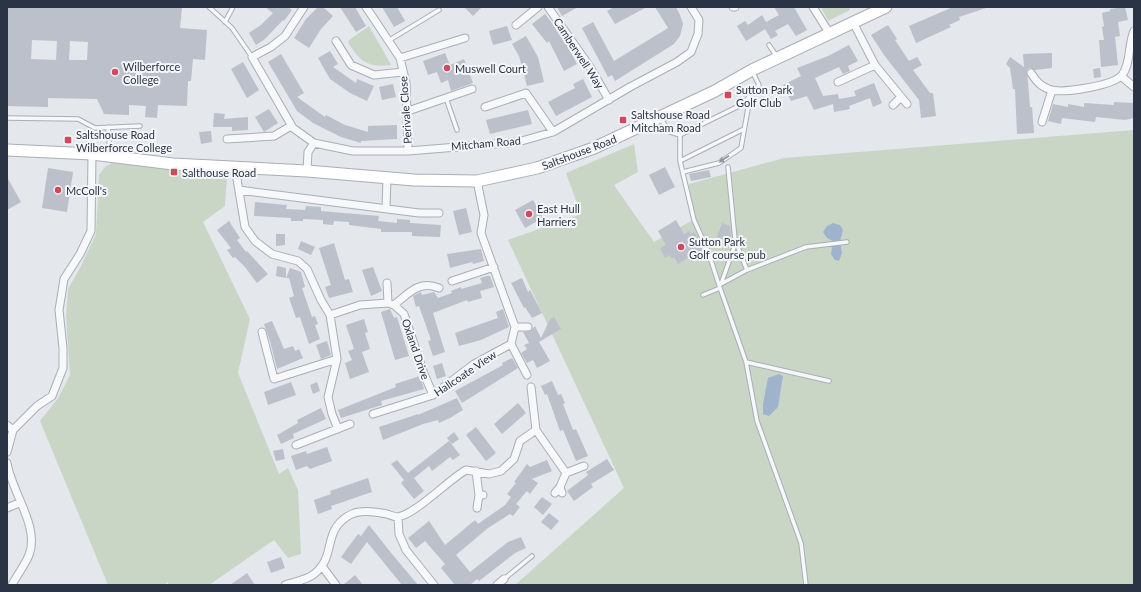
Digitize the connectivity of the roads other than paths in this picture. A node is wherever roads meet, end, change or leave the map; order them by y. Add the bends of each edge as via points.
1 (209, 7) edge
2 (233, 7) edge
3 (304, 7) edge
4 (366, 7) edge
5 (538, 7) edge
6 (548, 7) edge
7 (691, 7) edge
8 (813, 7) edge
9 (886, 7) edge
10 (439, 10) dead end
11 (225, 22) junction
12 (854, 24) junction
13 (516, 25) dead end
14 (1134, 31) edge
15 (830, 34) junction
16 (465, 38) dead end
17 (336, 41) dead end
18 (388, 41) junction
19 (769, 45) dead end
20 (252, 57) junction
21 (400, 58) junction
22 (778, 58) junction
23 (875, 65) junction
24 (752, 70) junction
25 (403, 72) junction
26 (1031, 73) dead end
27 (1121, 76) junction
28 (838, 82) dead end
29 (1134, 87) edge
30 (472, 89) dead end
31 (1052, 90) junction
32 (750, 96) junction
33 (901, 97) junction
34 (446, 98) junction
35 (608, 100) junction
36 (907, 104) dead end
37 (893, 105) dead end
38 (485, 107) dead end
39 (408, 111) junction
40 (7, 118) edge
41 (659, 118) junction
42 (1042, 122) dead end
43 (140, 126) dead end
44 (291, 126) junction
45 (108, 128) junction
46 (744, 129) junction
47 (457, 130) dead end
48 (553, 132) junction
49 (680, 135) junction
50 (226, 139) dead end
51 (314, 143) junction
52 (7, 150) edge
53 (408, 150) junction
54 (92, 154) junction
55 (110, 156) junction
56 (680, 161) junction
57 (235, 167) junction
58 (728, 167) dead end
59 (307, 171) junction
60 (683, 172) junction
61 (387, 178) junction
62 (476, 181) junction
63 (239, 190) junction
64 (386, 208) junction
65 (439, 213) dead end
66 (736, 242) junction
67 (847, 242) dead end
68 (494, 267) junction
69 (747, 270) junction
70 (452, 280) dead end
71 (387, 283) dead end
72 (720, 286) junction
73 (440, 288) dead end
74 (704, 295) dead end
75 (391, 304) junction
76 (330, 316) junction
77 (515, 327) junction
78 (528, 327) dead end
79 (262, 332) dead end
80 (511, 344) junction
81 (338, 359) junction
82 (746, 362) junction
83 (527, 375) dead end
84 (829, 381) dead end
85 (531, 387) dead end
86 (433, 395) junction
87 (373, 414) dead end
88 (350, 424) dead end
89 (7, 425) edge
90 (338, 429) junction
91 (13, 430) junction
92 (536, 430) junction
93 (296, 445) dead end
94 (7, 452) edge
95 (7, 463) edge
96 (584, 466) dead end
97 (476, 471) junction
98 (566, 473) junction
99 (559, 491) dead end
100 (19, 503) junction
101 (7, 508) edge
102 (477, 508) dead end
103 (398, 517) junction
104 (532, 556) dead end
105 (322, 566) junction
106 (504, 579) joint
107 (12, 585) edge
108 (285, 585) edge
109 (336, 585) edge
110 (434, 585) edge
111 (497, 585) edge
112 (806, 585) edge

1 - 11 lane
2 - 11 lane
3 - 20 street via 286,36
4 - 18 street, Perivale Close
5 - 13 street
6 - 35 street, Camberwell Way via 590,67
7 - 35 street, Mitcham Road via 699,20 698,34 691,52
8 - 15 street
9 - 12 main road, Saltshouse Road
10 - 18 lane
11 - 20 lane
12 - 15 main road, Saltshouse Road
12 - 23 street
14 - 27 street via 1130,39 1126,68
15 - 22 main road, Saltshouse Road
16 - 21 street
17 - 25 street via 351,65 374,75
18 - 21 street, Perivale Close
19 - 22 lane
20 - 44 street
21 - 25 street, Perivale Close
22 - 24 main road, Saltshouse Road
23 - 28 street via 847,83
23 - 33 street
24 - 32 lane via 758,85
24 - 41 main road, Saltshouse Road
25 - 39 street, Perivale Close
26 - 31 street via 1038,84
27 - 29 street
27 - 31 street via 1087,88
30 - 34 street
31 - 42 street
32 - 46 lane
32 - 49 lane via 743,104
33 - 36 street
33 - 37 street
34 - 39 street
34 - 47 lane
35 - 48 street, Mitcham Road
38 - 48 street via 526,93
39 - 53 street, Perivale Close
40 - 45 lane via 78,119 95,128
41 - 49 lane via 670,132
41 - 62 main road, Saltshouse Road via 594,148 537,168
43 - 45 lane
44 - 50 street via 274,136
44 - 51 street
45 - 55 lane
46 - 56 lane
46 -> 60 lane via 741,148 719,163
48 - 53 street, Mitcham Road via 518,142
49 - 56 lane
51 - 53 street, Mitcham Road via 353,151
51 - 59 street via 308,152
52 - 54 main road, Saltshouse Road
54 - 55 main road, Saltshouse Road
54 - 91 street via 92,231 64,279 58,310 64,348 63,368 52,396 37,406
55 - 57 main road, Saltshouse Road via 173,164
56 - 60 lane
57 - 59 main road, Saltshouse Road
57 - 63 street
58 - 66 lane
59 - 61 main road, Saltshouse Road
60 - 72 lane via 694,220
61 - 62 main road, Saltshouse Road
61 - 64 street
62 - 68 street via 484,215 481,233
63 - 64 street
63 - 76 street via 245,226 255,241 272,254 298,261 307,269
64 - 65 street
66 - 69 lane
66 - 72 lane
67 - 69 lane via 806,247
68 - 70 street
68 - 77 street
69 - 72 lane
71 - 75 street
72 - 74 lane
72 - 82 lane
73 - 75 street via 431,284 415,288
75 - 76 street via 360,306
75 - 86 street, Oxland Drive via 404,314
76 - 81 street
77 - 78 street
77 - 80 street
79 - 81 street via 274,379
80 - 83 street
80 - 86 street, Hallcoate View via 474,364
81 - 90 street via 328,397
82 - 84 lane
82 - 112 lane via 757,421 801,543
85 - 92 street
86 - 87 street, Hallcoate View
88 - 90 street
89 - 91 street
90 - 93 street
91 - 94 street
92 - 97 street via 520,441 514,459 501,471 488,474
92 - 98 street
95 - 100 street
96 - 98 street
97 - 102 street via 481,495
97 - 103 street via 466,470 455,476 414,509
98 - 99 street
100 - 101 street
100 - 107 street via 32,534 29,555
103 - 105 street via 367,511 341,520 335,529 329,544 328,556
103 - 110 street via 399,534 406,550
104 - 106 lane
105 - 108 street via 313,575
105 - 109 street
106 - 111 street

